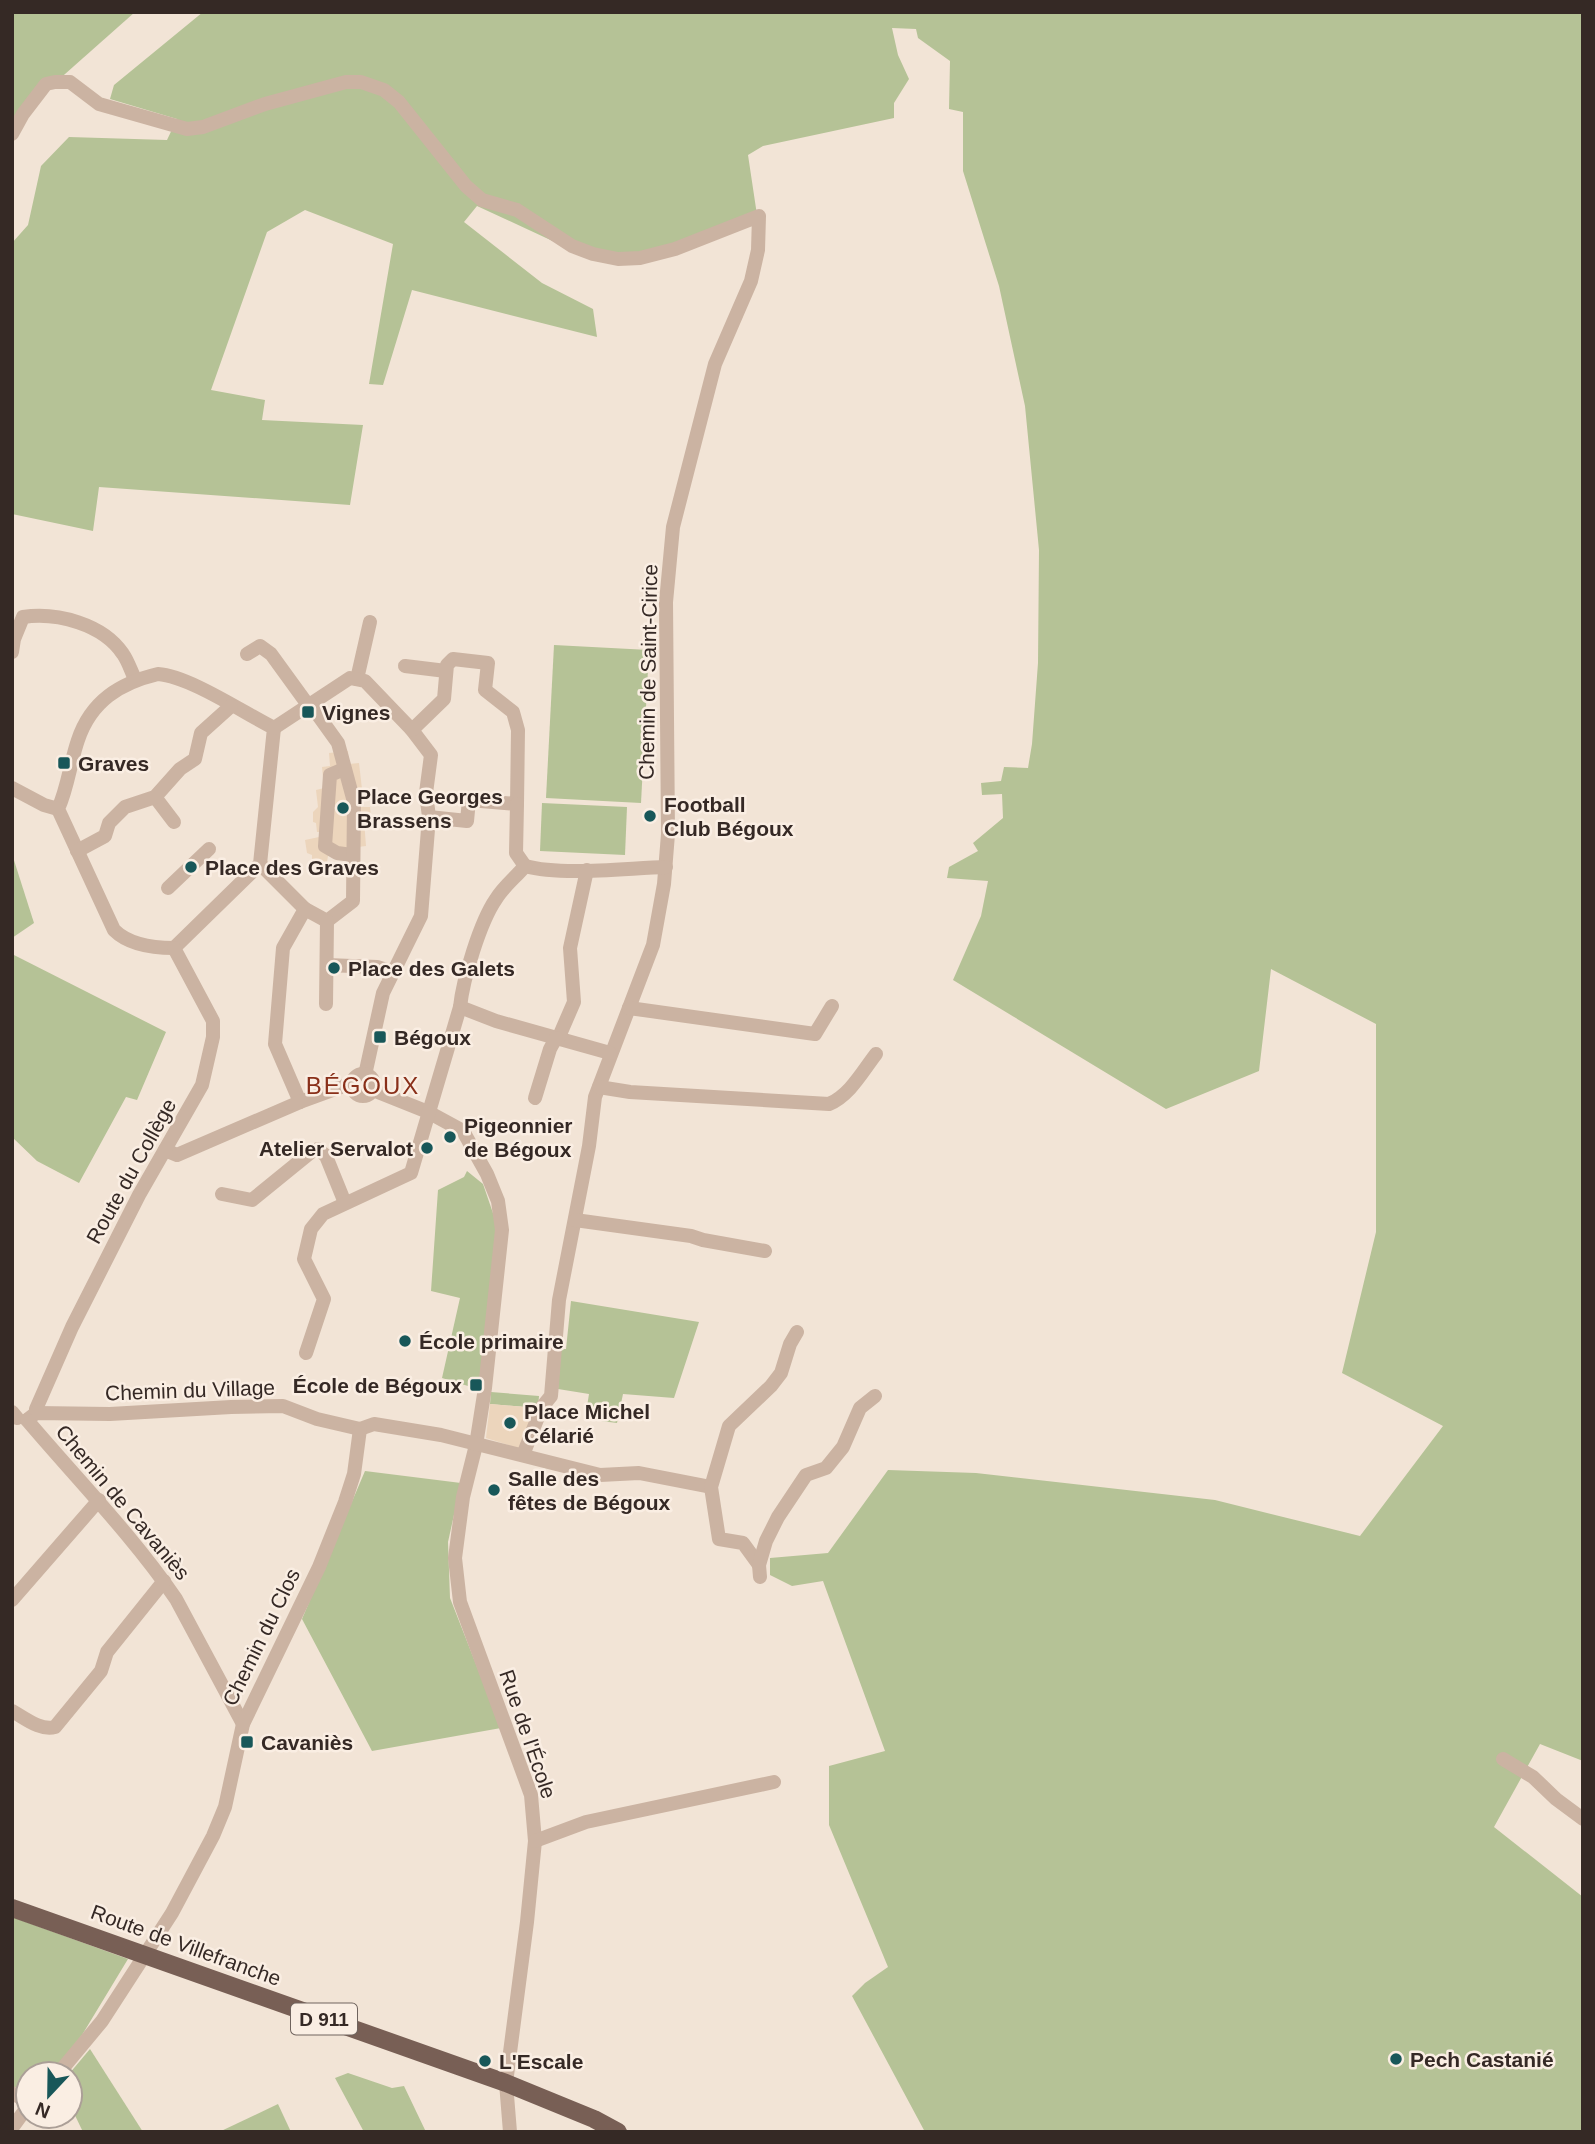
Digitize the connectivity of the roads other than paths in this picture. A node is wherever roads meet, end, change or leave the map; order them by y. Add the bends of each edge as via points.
1 (12, 134) edge
2 (370, 622) dead end
3 (12, 652) edge
4 (247, 654) dead end
5 (405, 666) dead end
6 (446, 671) junction
7 (135, 679) junction
8 (357, 679) junction
9 (309, 704) junction
10 (231, 706) junction
11 (274, 728) junction
12 (412, 730) junction
13 (344, 769) junction
14 (12, 788) edge
15 (155, 797) junction
16 (517, 804) junction
17 (58, 809) junction
18 (429, 817) junction
19 (174, 822) dead end
20 (209, 849) dead end
21 (77, 851) junction
22 (352, 855) junction
23 (260, 864) junction
24 (525, 866) junction
25 (666, 867) junction
26 (587, 870) junction
27 (168, 888) dead end
28 (305, 909) junction
29 (327, 920) junction
30 (174, 948) junction
31 (327, 965) junction
32 (393, 972) junction
33 (326, 1004) dead end
34 (832, 1006) dead end
35 (460, 1007) junction
36 (629, 1008) junction
37 (557, 1039) junction
38 (610, 1054) junction
39 (876, 1054) dead end
40 (365, 1075) junction
41 (352, 1083) junction
42 (598, 1087) junction
43 (373, 1090) junction
44 (535, 1098) dead end
45 (300, 1102) junction
46 (428, 1112) junction
47 (165, 1150) junction
48 (222, 1194) dead end
49 (345, 1203) junction
50 (575, 1220) junction
51 (765, 1251) dead end
52 (797, 1332) dead end
53 (306, 1353) dead end
54 (875, 1396) dead end
55 (21, 1417) edge
56 (360, 1429) junction
57 (477, 1445) junction
58 (523, 1455) junction
59 (711, 1487) junction
60 (99, 1500) junction
61 (164, 1581) junction
62 (12, 1600) edge
63 (12, 1711) edge
64 (243, 1724) junction
65 (1503, 1759) dead end
66 (774, 1782) dead end
67 (1583, 1819) edge
68 (535, 1841) junction
69 (12, 1908) edge
70 (157, 1935) junction
71 (143, 1954) junction
72 (168, 1963) junction
73 (70, 2060) edge
74 (506, 2083) junction
75 (510, 2132) edge
76 (618, 2132) edge

1 - 25 street, Chemin de Saint-Cirice via 46,84 54,82 70,82 99,104 187,129 265,104 360,82 377,86 399,102 482,200 517,210 572,246 593,254 640,258 759,216 751,281 715,365 673,527 666,602
2 - 8 street
3 - 7 street via 23,617 72,621 109,639 123,654
4 - 9 street via 260,646 271,654
5 - 6 street
6 - 12 street via 444,699
6 - 16 street via 453,659 488,663 485,690 513,712 518,730
7 - 10 street via 169,675
7 - 17 street via 107,695 92,713 78,738
8 - 9 street via 350,678
8 - 12 street via 365,681
9 - 11 street
9 - 13 street via 338,743
10 - 11 street
10 - 15 street via 201,733 195,759
11 - 23 street
12 - 18 street via 431,755 426,793
13 - 22 street via 354,802
13 - 22 street via 330,775 325,846
14 - 17 street
15 - 19 street
15 - 21 street via 125,807 109,823 106,836
16 - 18 street via 469,800 467,821
16 - 24 street via 516,853
17 - 21 street
18 - 32 street via 421,916
20 - 27 street
21 - 30 street via 114,930 124,940
22 - 29 street via 353,901
23 - 28 street
23 - 30 street
24 - 26 street
24 - 35 street via 496,898 487,916 463,983
25 - 26 street
25 - 36 street, Chemin de Saint-Cirice via 653,945
26 - 37 street via 570,948 574,1002
28 - 29 street
28 - 45 street via 283,948 275,1044
29 - 31 street
30 - 47 street, Route du Collège via 213,1020 213,1037 202,1085
31 - 32 street
31 - 33 street
32 - 40 street via 383,993
34 - 36 street via 815,1034
35 - 37 street
35 - 46 street
36 - 38 street, Chemin de Saint-Cirice
37 - 38 street
37 - 44 street
38 - 42 street, Chemin de Saint-Cirice
39 - 42 street via 852,1087 828,1104
40 - 41 street
40 - 43 street via 372,1080
41 - 43 street via 359,1096
41 - 45 street
42 - 50 street, Chemin de Saint-Cirice
43 - 46 street, Rue de l'École
45 - 47 street via 177,1154
46 - 49 street via 411,1173
46 - 57 street, Rue de l'École via 463,1131 498,1201 502,1230
47 - 55 street, Route du Collège via 72,1326 36,1409
48 - 49 street via 252,1200 318,1149 326,1156
49 - 53 street via 323,1214 308,1238 304,1259 324,1299
50 - 51 street
50 - 58 street, Chemin de Saint-Cirice via 559,1300 551,1396
52 - 59 street via 782,1373 729,1426
54 - 59 street via 860,1408 843,1447 826,1468 806,1475 778,1517 759,1571 743,1543 719,1539
55 - 56 street, Chemin du Village via 283,1406
55 - 60 street, Chemin de Cavaniès
56 - 57 street, Chemin du Village via 373,1424
56 - 64 street, Chemin du Clos via 345,1502 319,1567
57 - 58 street, Chemin du Village
57 - 68 street, Rue de l'École via 463,1497 455,1558 460,1602 531,1795
58 - 59 street, Chemin du Village via 600,1475 639,1473
60 - 61 street, Chemin de Cavaniès
60 - 62 street
61 - 63 street via 55,1727 41,1727
61 - 64 street, Chemin de Cavaniès
64 - 70 street, Chemin du Clos via 225,1807
65 - 67 street via 1533,1777
66 - 68 street via 586,1822
68 - 74 street, Rue de l'École
69 - 71 main road, Route de Villefranche / D 911
70 - 71 street, Chemin du Clos
70 - 72 street
71 - 72 main road, Route de Villefranche / D 911
71 - 73 street, Chemin du Clos via 102,2021
72 - 74 main road, Route de Villefranche / D 911
74 - 75 street, Rue de l'École
74 - 76 main road, Route de Villefranche / D 911

